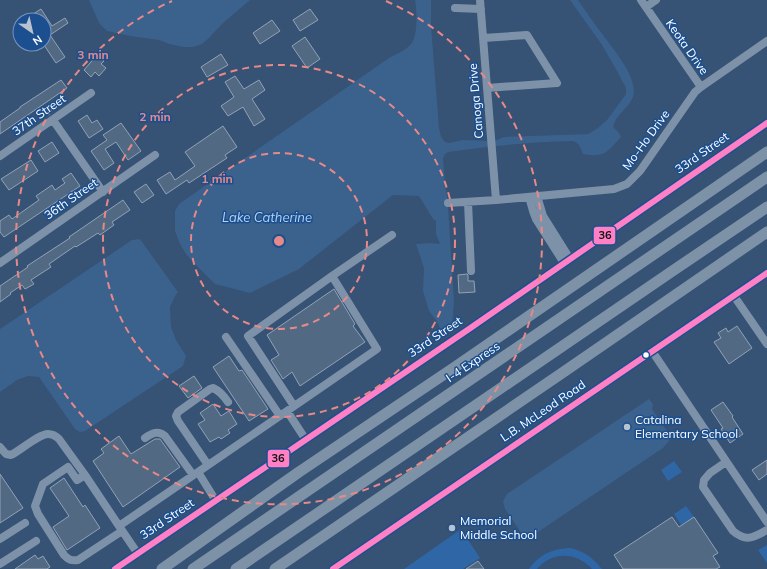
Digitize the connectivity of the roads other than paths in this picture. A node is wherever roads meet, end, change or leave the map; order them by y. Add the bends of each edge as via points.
1 (641, 0) edge
2 (656, 0) edge
3 (480, 4) edge
4 (646, 7) junction
5 (455, 8) dead end
6 (483, 38) junction
7 (767, 41) edge
8 (701, 87) junction
9 (487, 88) junction
10 (91, 93) dead end
11 (53, 120) junction
12 (767, 123) edge
13 (767, 152) edge
14 (155, 155) dead end
15 (0, 156) edge
16 (767, 177) edge
17 (103, 192) junction
18 (533, 197) junction
19 (496, 200) junction
20 (468, 202) junction
21 (448, 203) dead end
22 (767, 207) edge
23 (767, 232) edge
24 (392, 235) dead end
25 (567, 261) junction
26 (0, 263) edge
27 (471, 271) dead end
28 (767, 273) edge
29 (332, 276) junction
30 (734, 296) junction
31 (226, 337) dead end
32 (767, 344) edge
33 (652, 351) junction
34 (228, 402) dead end
35 (294, 406) junction
36 (283, 414) junction
37 (145, 438) dead end
38 (306, 440) junction
39 (0, 448) edge
40 (726, 462) junction
41 (208, 465) junction
42 (195, 473) junction
43 (84, 475) junction
44 (216, 501) junction
45 (767, 522) edge
46 (25, 523) dead end
47 (121, 528) junction
48 (767, 530) edge
49 (0, 540) edge
50 (36, 540) dead end
51 (138, 554) junction
52 (0, 564) edge
53 (115, 569) edge
54 (162, 569) edge
55 (192, 569) edge
56 (236, 569) edge
57 (275, 569) edge
58 (333, 569) edge

1 - 4 street, Keota Drive
2 - 4 street
3 - 5 street
3 - 6 street, Canoga Drive
4 - 8 street, Keota Drive
6 - 9 street, Canoga Drive
6 - 9 street via 527,35 558,83
7 - 8 street, Mo-Ho Drive
8 - 18 street, Mo-Ho Drive via 640,172 627,184 614,189
9 - 19 street, Canoga Drive
10 - 11 street, 37th Street
11 - 15 street, 37th Street
11 - 17 street
12 - 25 street, 33rd Street
13 - 54 highway
14 - 17 street, 36th Street
16 - 55 highway, I-4 Express
17 - 26 street, 36th Street
18 - 19 street, Mo-Ho Drive
18 - 25 street
19 - 20 street, Mo-Ho Drive
20 - 21 street, Mo-Ho Drive
20 - 27 street
22 - 56 highway
23 - 57 highway
24 - 29 street
25 - 38 street, 33rd Street
28 - 30 street, L.B. McLeod Road
29 - 35 street via 377,349
29 - 35 street via 248,336
30 - 32 street
30 - 33 street, L.B. McLeod Road
31 - 36 street
33 - 40 street
33 - 58 street, L.B. McLeod Road
34 - 41 street via 213,388 176,416
35 - 36 street
36 - 38 street
36 - 41 street
37 - 42 street via 156,432 162,433
38 - 44 street, 33rd Street
39 - 43 street via 11,455 41,436 54,435
40 - 45 street
40 - 48 street via 710,473 704,480 703,487 739,536 753,538
41 - 42 street
42 - 44 street
42 - 47 street
43 - 47 street
43 - 47 street via 76,480 68,467 43,484 35,506 64,555 69,560 78,560
44 - 51 street, 33rd Street
46 - 49 street
47 - 51 street
50 - 52 street
51 - 53 street, 33rd Street

